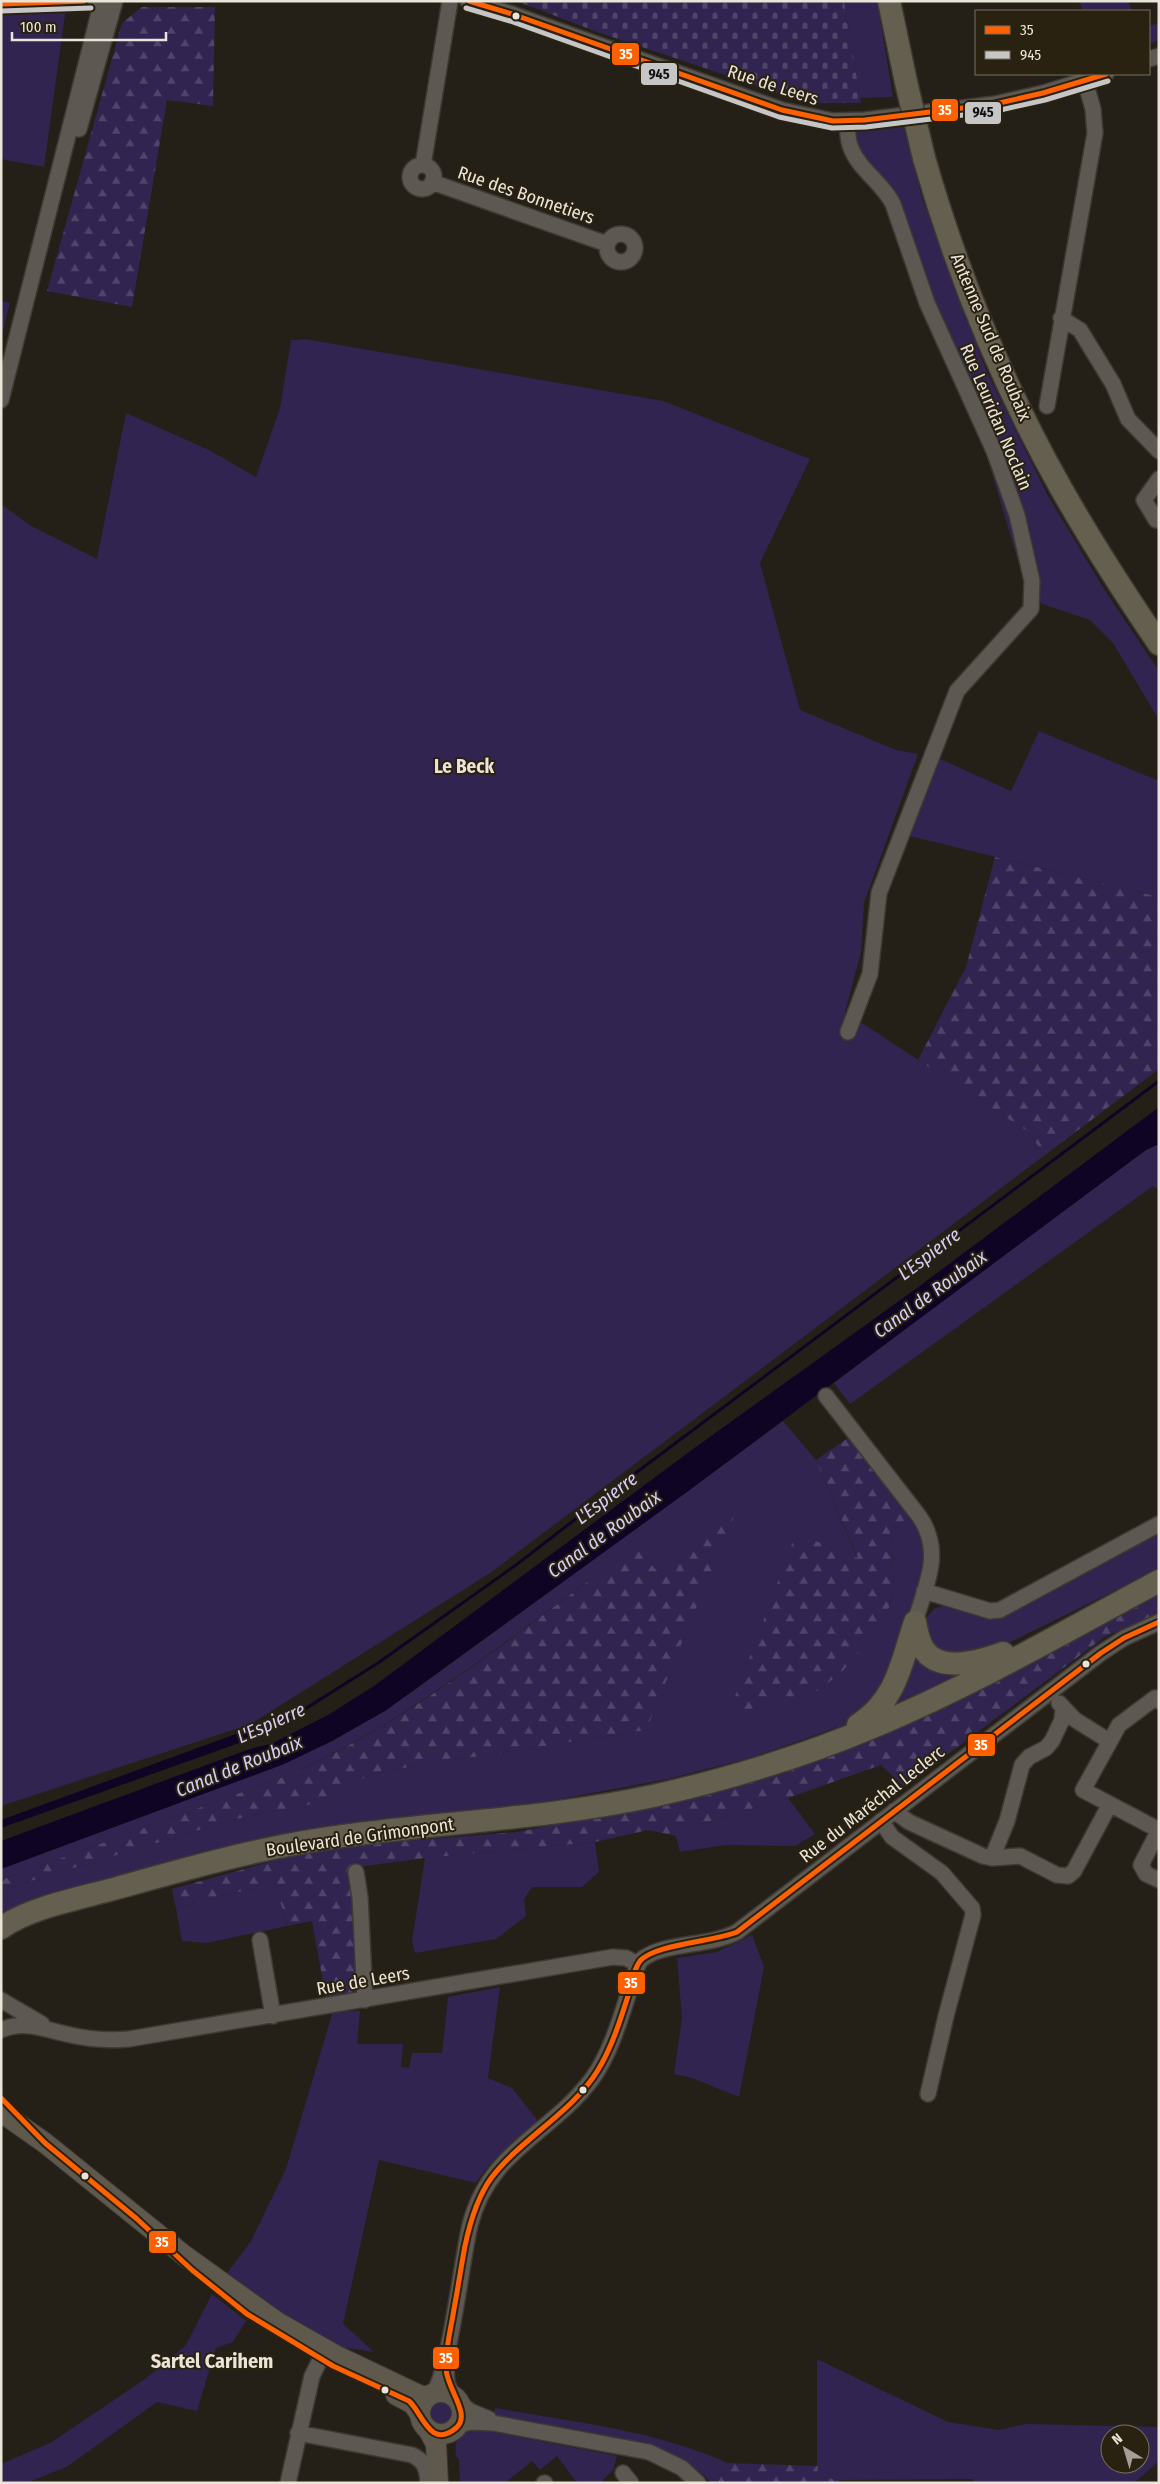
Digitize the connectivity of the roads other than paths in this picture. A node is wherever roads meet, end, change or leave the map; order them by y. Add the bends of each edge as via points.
1 (91, 1) edge
2 (102, 1) edge
3 (114, 1) edge
4 (450, 1) edge
5 (468, 1) edge
6 (889, 1) edge
7 (1, 4) edge
8 (1103, 75) edge
9 (1085, 81) junction
10 (847, 121) junction
11 (48, 226) junction
12 (608, 244) dead end
13 (1061, 318) junction
14 (1, 400) edge
15 (1046, 406) dead end
16 (1159, 451) edge
17 (1159, 479) edge
18 (1156, 520) dead end
19 (1159, 644) edge
20 (848, 1032) dead end
21 (826, 1396) dead end
22 (1159, 1524) edge
23 (1159, 1581) edge
24 (924, 1591) junction
25 (1107, 1609) junction
26 (915, 1622) junction
27 (1159, 1622) edge
28 (1050, 1691) junction
29 (1159, 1701) edge
30 (1063, 1707) junction
31 (1109, 1741) junction
32 (824, 1746) junction
33 (1110, 1804) junction
34 (894, 1811) junction
35 (881, 1821) junction
36 (1159, 1830) edge
37 (992, 1858) junction
38 (356, 1872) dead end
39 (1159, 1880) edge
40 (48, 1908) junction
41 (1, 1919) edge
42 (1, 1928) edge
43 (260, 1940) dead end
44 (638, 1964) junction
45 (1, 2000) edge
46 (365, 2000) junction
47 (273, 2016) junction
48 (1, 2030) edge
49 (52, 2030) junction
50 (928, 2094) dead end
51 (1, 2098) edge
52 (1, 2112) edge
53 (45, 2143) junction
54 (447, 2351) junction
55 (322, 2354) junction
56 (456, 2399) junction
57 (427, 2408) junction
58 (509, 2426) junction
59 (456, 2428) junction
60 (298, 2432) junction
61 (288, 2483) edge
62 (428, 2483) edge
63 (438, 2483) edge
64 (449, 2483) edge
65 (698, 2483) edge

1 - 7 street
2 - 11 street
3 - 11 street
4 - 12 street, Rue des Bonnetiers via 423,165 413,169 410,180 423,188 432,182
5 - 10 street, Rue de Leers via 789,112 819,120
6 - 19 highway, Antenne Sud de Roubaix, bridge via 924,158 972,299 1019,406 1074,510
8 - 9 street, Rue de Leers
9 - 10 street, Rue de Leers via 995,104
9 - 13 street via 1093,109 1094,133
10 - 20 street, Rue Leuridan Noclain via 853,154 893,204 927,303 994,451 1017,516 1032,581 1031,609 957,691 879,893 870,974
11 - 14 street
13 - 15 street
13 - 16 street via 1080,330 1113,384 1128,419
17 - 18 street via 1144,500
21 - 24 street via 930,1533 933,1551
22 - 24 street via 1000,1610 990,1611
23 - 25 highway
24 - 26 street
25 - 26 highway via 1085,1615 1002,1653 968,1663 940,1661 928,1655 920,1644
25 - 32 highway via 935,1699
26 - 32 highway via 895,1684 885,1702 864,1721
27 - 28 street, Rue du Maréchal Leclerc via 1112,1644
28 - 30 street
28 - 34 street, Rue du Maréchal Leclerc
29 - 31 street via 1155,1698 1126,1718
30 - 31 street via 1074,1719
30 - 37 street via 1062,1720 1052,1741 1022,1765 1007,1821
31 - 33 street via 1083,1790
32 - 40 highway, Boulevard de Grimonpont via 677,1790 582,1808 276,1847 196,1865
33 - 36 street
33 - 37 street via 1074,1871 1068,1876 1057,1875 1020,1856
34 - 35 street, Rue du Maréchal Leclerc
34 - 37 street via 909,1822
35 - 44 street, Rue du Maréchal Leclerc via 737,1932 720,1940 649,1954
35 - 50 street via 892,1837 942,1873 972,1908 973,1916
36 - 39 street via 1141,1865 1146,1874
38 - 46 street
40 - 41 highway, Boulevard de Grimonpont
40 - 42 highway, Boulevard de Grimonpont
43 - 47 street
44 - 46 street, Rue de Leers via 623,1957 613,1957
44 - 54 street via 595,2075 562,2111 506,2160 484,2186 470,2225
45 - 49 street, Rue de Leers
46 - 47 street, Rue de Leers
47 - 49 street, Rue de Leers via 129,2040 93,2039
48 - 49 street, Rue de Leers via 25,2025
51 - 53 main road
52 - 53 main road
53 - 55 main road via 137,2219 221,2295 270,2329
54 - 56 street via 447,2383
54 - 57 street via 439,2384
55 - 57 main road
55 - 60 street via 312,2376
56 - 57 main road via 441,2392
56 - 58 street via 470,2411
56 - 59 main road via 462,2416
57 - 59 main road via 440,2434
57 - 63 main road via 436,2444
58 - 59 street via 482,2422
58 - 65 street via 649,2452 676,2464
59 - 64 main road via 448,2442
60 - 61 street
60 - 62 street via 412,2455 423,2462

